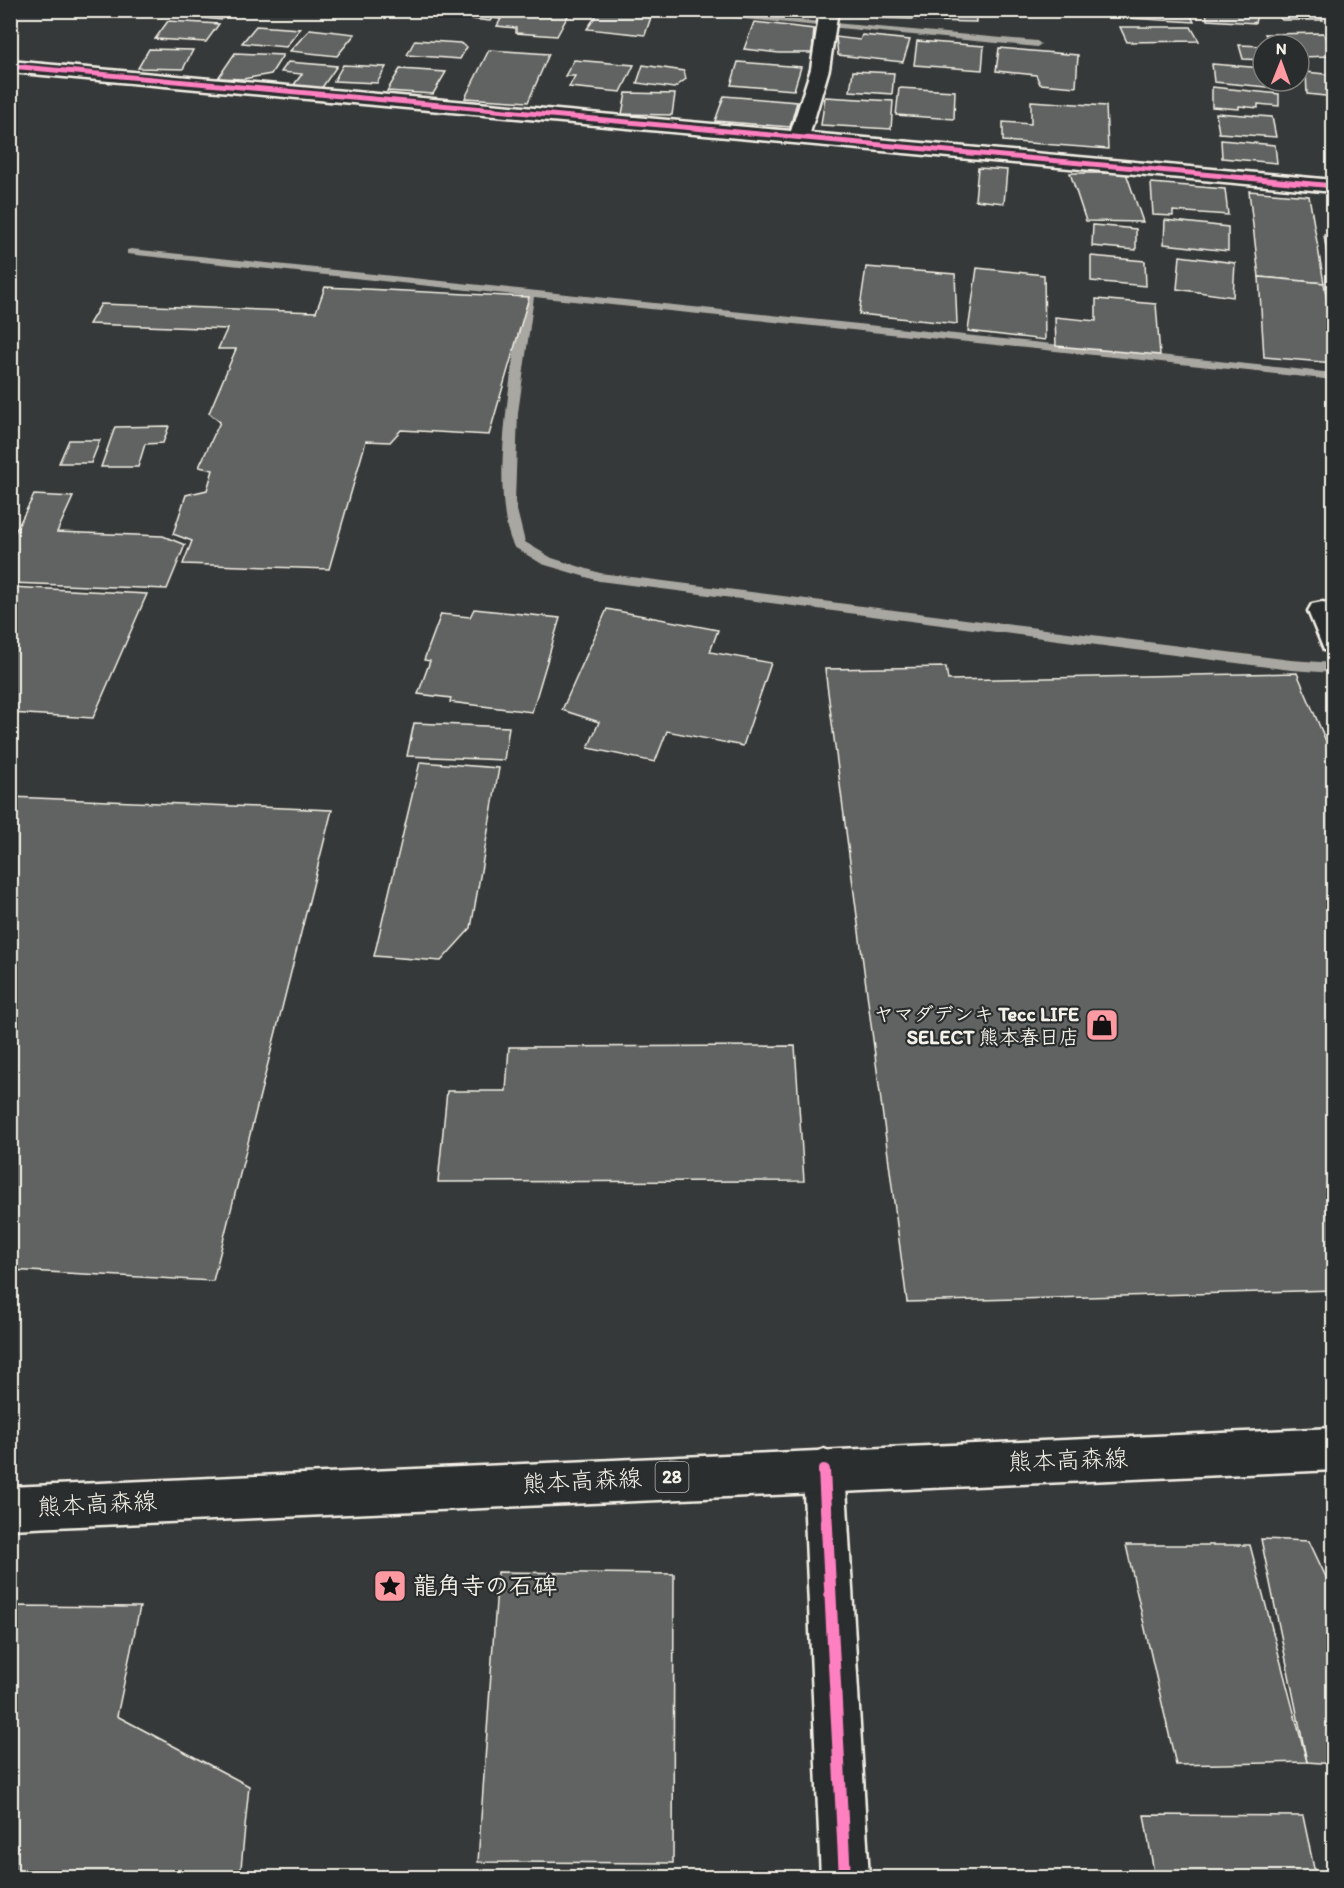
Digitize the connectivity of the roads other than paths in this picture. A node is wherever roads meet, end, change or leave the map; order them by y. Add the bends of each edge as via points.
1 (829, 10) edge
2 (10, 66) edge
3 (799, 138) junction
4 (1334, 186) edge
5 (1322, 611) dead end
6 (1334, 643) edge
7 (1334, 1449) edge
8 (824, 1470) junction
9 (10, 1508) edge
10 (845, 1878) edge

1 - 3 street via 820,69
2 - 3 street
3 - 4 street
5 - 6 street
7 - 8 street, 熊本高森線 / 28
8 - 9 street, 熊本高森線 / 28
8 - 10 street

